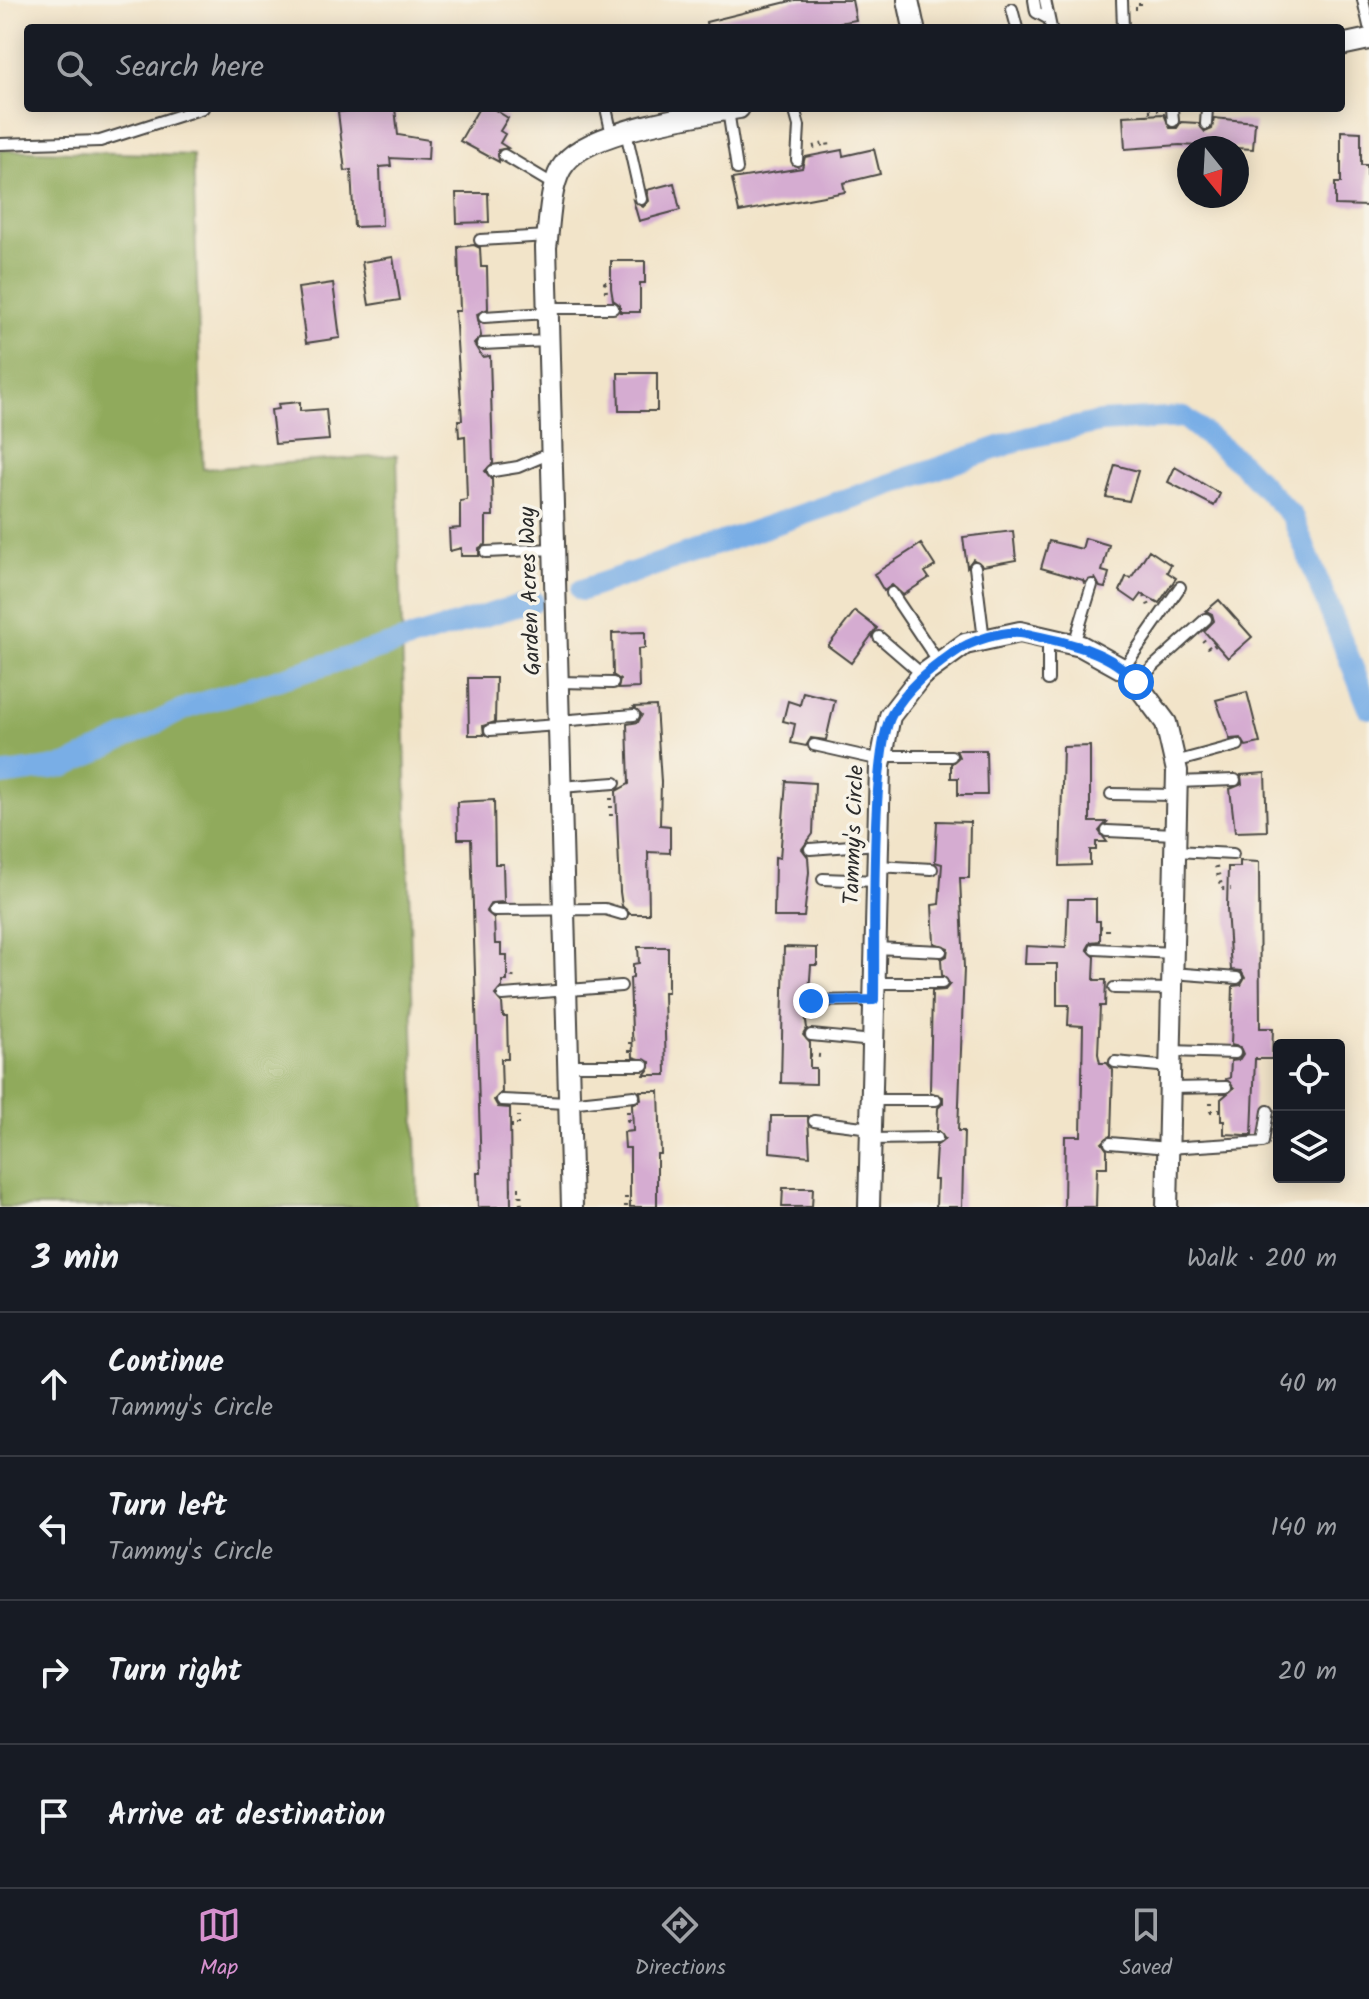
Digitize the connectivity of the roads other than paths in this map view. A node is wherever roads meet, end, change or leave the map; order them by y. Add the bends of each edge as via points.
1 (908, 0) edge
2 (1034, 0) edge
3 (1045, 0) edge
4 (1122, 0) edge
5 (1363, 0) edge
6 (1012, 9) dead end
7 (913, 24) edge
8 (1016, 24) edge
9 (1050, 24) edge
10 (1123, 24) edge
11 (1369, 26) edge
12 (1369, 39) edge
13 (1345, 44) edge
14 (191, 112) edge
15 (608, 112) edge
16 (705, 112) edge
17 (734, 112) edge
18 (795, 112) edge
19 (1172, 112) edge
20 (1207, 112) edge
21 (648, 118) edge
22 (1173, 121) dead end
23 (1206, 124) dead end
24 (619, 134) junction
25 (0, 144) edge
26 (504, 155) dead end
27 (797, 155) road end
28 (737, 169) dead end
29 (556, 186) junction
30 (641, 199) dead end
31 (548, 236) junction
32 (480, 240) dead end
33 (613, 308) dead end
34 (548, 311) junction
35 (484, 317) dead end
36 (548, 341) junction
37 (482, 344) dead end
38 (551, 453) junction
39 (493, 471) dead end
40 (554, 549) junction
41 (486, 552) dead end
42 (975, 567) dead end
43 (1092, 585) dead end
44 (1180, 587) dead end
45 (892, 593) dead end
46 (1206, 619) dead end
47 (879, 637) dead end
48 (1048, 639) junction
49 (984, 640) junction
50 (1074, 644) junction
51 (931, 669) junction
52 (1129, 676) junction
53 (1048, 680) dead end
54 (557, 682) junction
55 (613, 683) dead end
56 (634, 715) dead end
57 (558, 723) junction
58 (490, 730) dead end
59 (814, 745) dead end
60 (1238, 745) dead end
61 (951, 756) dead end
62 (882, 758) junction
63 (1176, 780) junction
64 (1235, 780) dead end
65 (613, 783) road end
66 (560, 787) junction
67 (1111, 794) dead end
68 (1107, 831) dead end
69 (1175, 842) junction
70 (878, 844) junction
71 (810, 849) dead end
72 (1233, 854) dead end
73 (932, 869) dead end
74 (877, 874) junction
75 (823, 879) dead end
76 (494, 910) dead end
77 (563, 910) junction
78 (622, 914) dead end
79 (875, 948) junction
80 (1095, 949) dead end
81 (941, 951) dead end
82 (1172, 972) junction
83 (1237, 978) dead end
84 (942, 983) dead end
85 (621, 986) dead end
86 (1114, 988) dead end
87 (565, 989) junction
88 (874, 992) junction
89 (503, 995) dead end
90 (811, 1001) dead end
91 (811, 1035) dead end
92 (873, 1041) junction
93 (1235, 1053) dead end
94 (1170, 1059) junction
95 (1115, 1062) dead end
96 (567, 1065) junction
97 (643, 1065) dead end
98 (1226, 1087) dead end
99 (1170, 1088) junction
100 (634, 1096) dead end
101 (502, 1100) dead end
102 (872, 1100) junction
103 (936, 1100) dead end
104 (568, 1103) junction
105 (1268, 1111) dead end
106 (814, 1121) dead end
107 (871, 1133) junction
108 (937, 1138) dead end
109 (1110, 1143) dead end
110 (1168, 1148) junction
111 (572, 1207) edge
112 (869, 1207) edge
113 (1167, 1207) edge

1 - 7 street
2 - 9 lane via 1036,12
3 - 9 lane
4 - 10 lane
5 - 11 lane
6 - 8 lane
12 - 13 street
14 - 25 lane via 100,141
15 - 24 lane
16 - 21 street, Garden Acres Way
17 - 28 lane
18 - 27 lane
19 - 22 lane
20 - 23 lane
21 - 24 street, Garden Acres Way
24 - 29 street, Garden Acres Way via 597,139 564,163
24 - 30 lane
26 - 29 lane
29 - 31 street, Garden Acres Way
31 - 32 lane
31 - 34 street, Garden Acres Way
33 - 34 lane
34 - 35 lane
34 - 36 street, Garden Acres Way
36 - 37 lane
36 - 38 street, Garden Acres Way
38 - 39 lane
38 - 40 street, Garden Acres Way
40 - 41 lane
40 - 54 street, Garden Acres Way
42 - 49 lane
43 - 50 lane
44 - 52 lane
45 - 51 lane
46 - 52 lane
47 - 51 lane
48 - 49 street, Tammy's Circle via 1020,632
48 - 50 street, Tammy's Circle
48 - 53 lane
49 - 51 street, Tammy's Circle via 965,644
50 - 52 street, Tammy's Circle
51 - 62 street, Tammy's Circle via 890,716
52 - 63 street, Tammy's Circle via 1166,723
54 - 55 lane
54 - 57 street, Garden Acres Way
56 - 57 lane
57 - 58 lane
57 - 66 street, Garden Acres Way
59 - 62 lane
60 - 63 lane
61 - 62 lane
62 - 70 street, Tammy's Circle
63 - 64 lane
63 - 67 lane
63 - 69 street, Tammy's Circle
65 - 66 lane
66 - 77 street, Garden Acres Way
68 - 69 lane
69 - 72 lane
69 - 82 street, Tammy's Circle
70 - 71 lane
70 - 74 street, Tammy's Circle
73 - 74 lane
74 - 75 lane
74 - 79 street, Tammy's Circle
76 - 77 lane
77 - 78 lane
77 - 87 street, Garden Acres Way
79 - 81 lane
79 - 88 street, Tammy's Circle
80 - 82 lane
82 - 83 lane
82 - 86 lane
82 - 94 street, Tammy's Circle
84 - 88 lane
85 - 87 lane
87 - 89 lane
87 - 96 street, Garden Acres Way
88 - 90 lane
88 - 92 street, Tammy's Circle
91 - 92 lane
92 - 102 street, Tammy's Circle
93 - 94 lane
94 - 95 lane
94 - 99 street, Tammy's Circle
96 - 97 lane
96 - 104 street, Garden Acres Way
98 - 99 lane
99 - 110 street, Tammy's Circle
100 - 104 lane
101 - 104 lane
102 - 103 lane
102 - 107 street, Tammy's Circle
104 - 111 street, Garden Acres Way
105 - 110 lane via 1263,1142
106 - 107 lane
107 - 108 lane
107 - 112 street, Tammy's Circle
109 - 110 lane
110 - 113 street, Tammy's Circle

